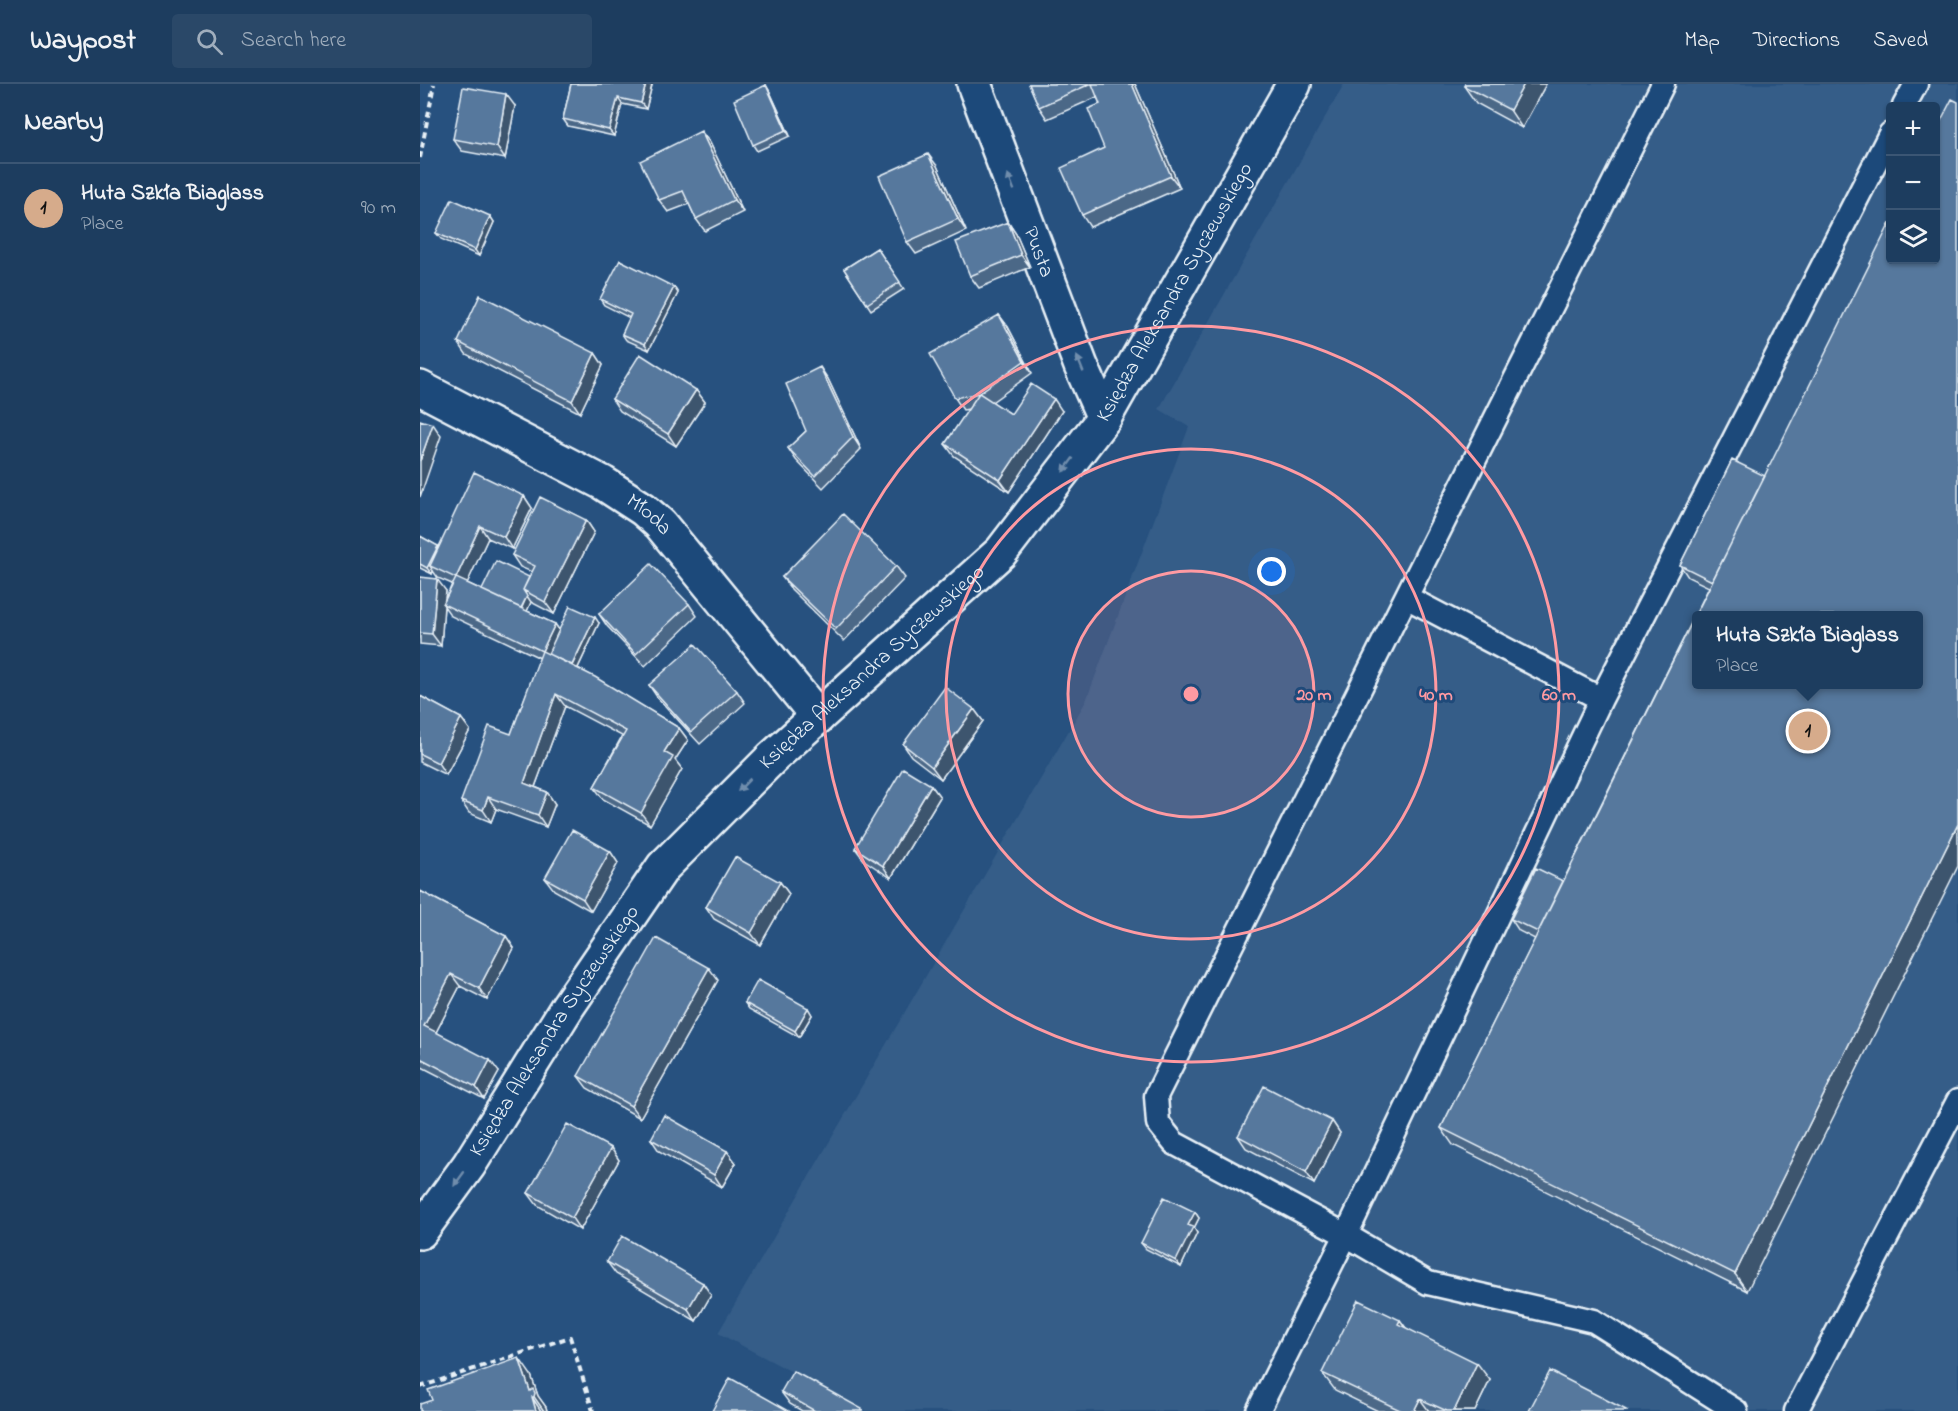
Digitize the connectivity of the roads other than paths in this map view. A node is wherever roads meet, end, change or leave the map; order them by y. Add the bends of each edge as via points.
1 (974, 84) edge
2 (1294, 84) edge
3 (1663, 84) edge
4 (1916, 84) edge
5 (1906, 102) edge
6 (1886, 142) edge
7 (420, 387) edge
8 (1104, 418) junction
9 (1406, 597) junction
10 (1601, 699) junction
11 (818, 717) junction
12 (1958, 1101) edge
13 (420, 1232) edge
14 (1346, 1236) junction
15 (1258, 1411) edge
16 (1737, 1411) edge
17 (1796, 1411) edge

8 -> 1 street, Pusta via 1076,355
2 - 8 street, Księdza Aleksandra Syczewskiego
3 - 9 lane
4 - 5 lane
6 - 10 lane
7 - 11 street, Młoda via 603,483 643,509 660,524
8 -> 11 street, Księdza Aleksandra Syczewskiego via 1001,552
9 - 10 lane
9 - 14 lane via 1156,1096 1158,1123 1174,1143
10 - 14 lane
11 -> 13 street, Księdza Aleksandra Syczewskiego via 663,867 568,1006 469,1165
12 - 17 lane
14 - 15 lane
14 - 16 lane via 1428,1282 1594,1321

